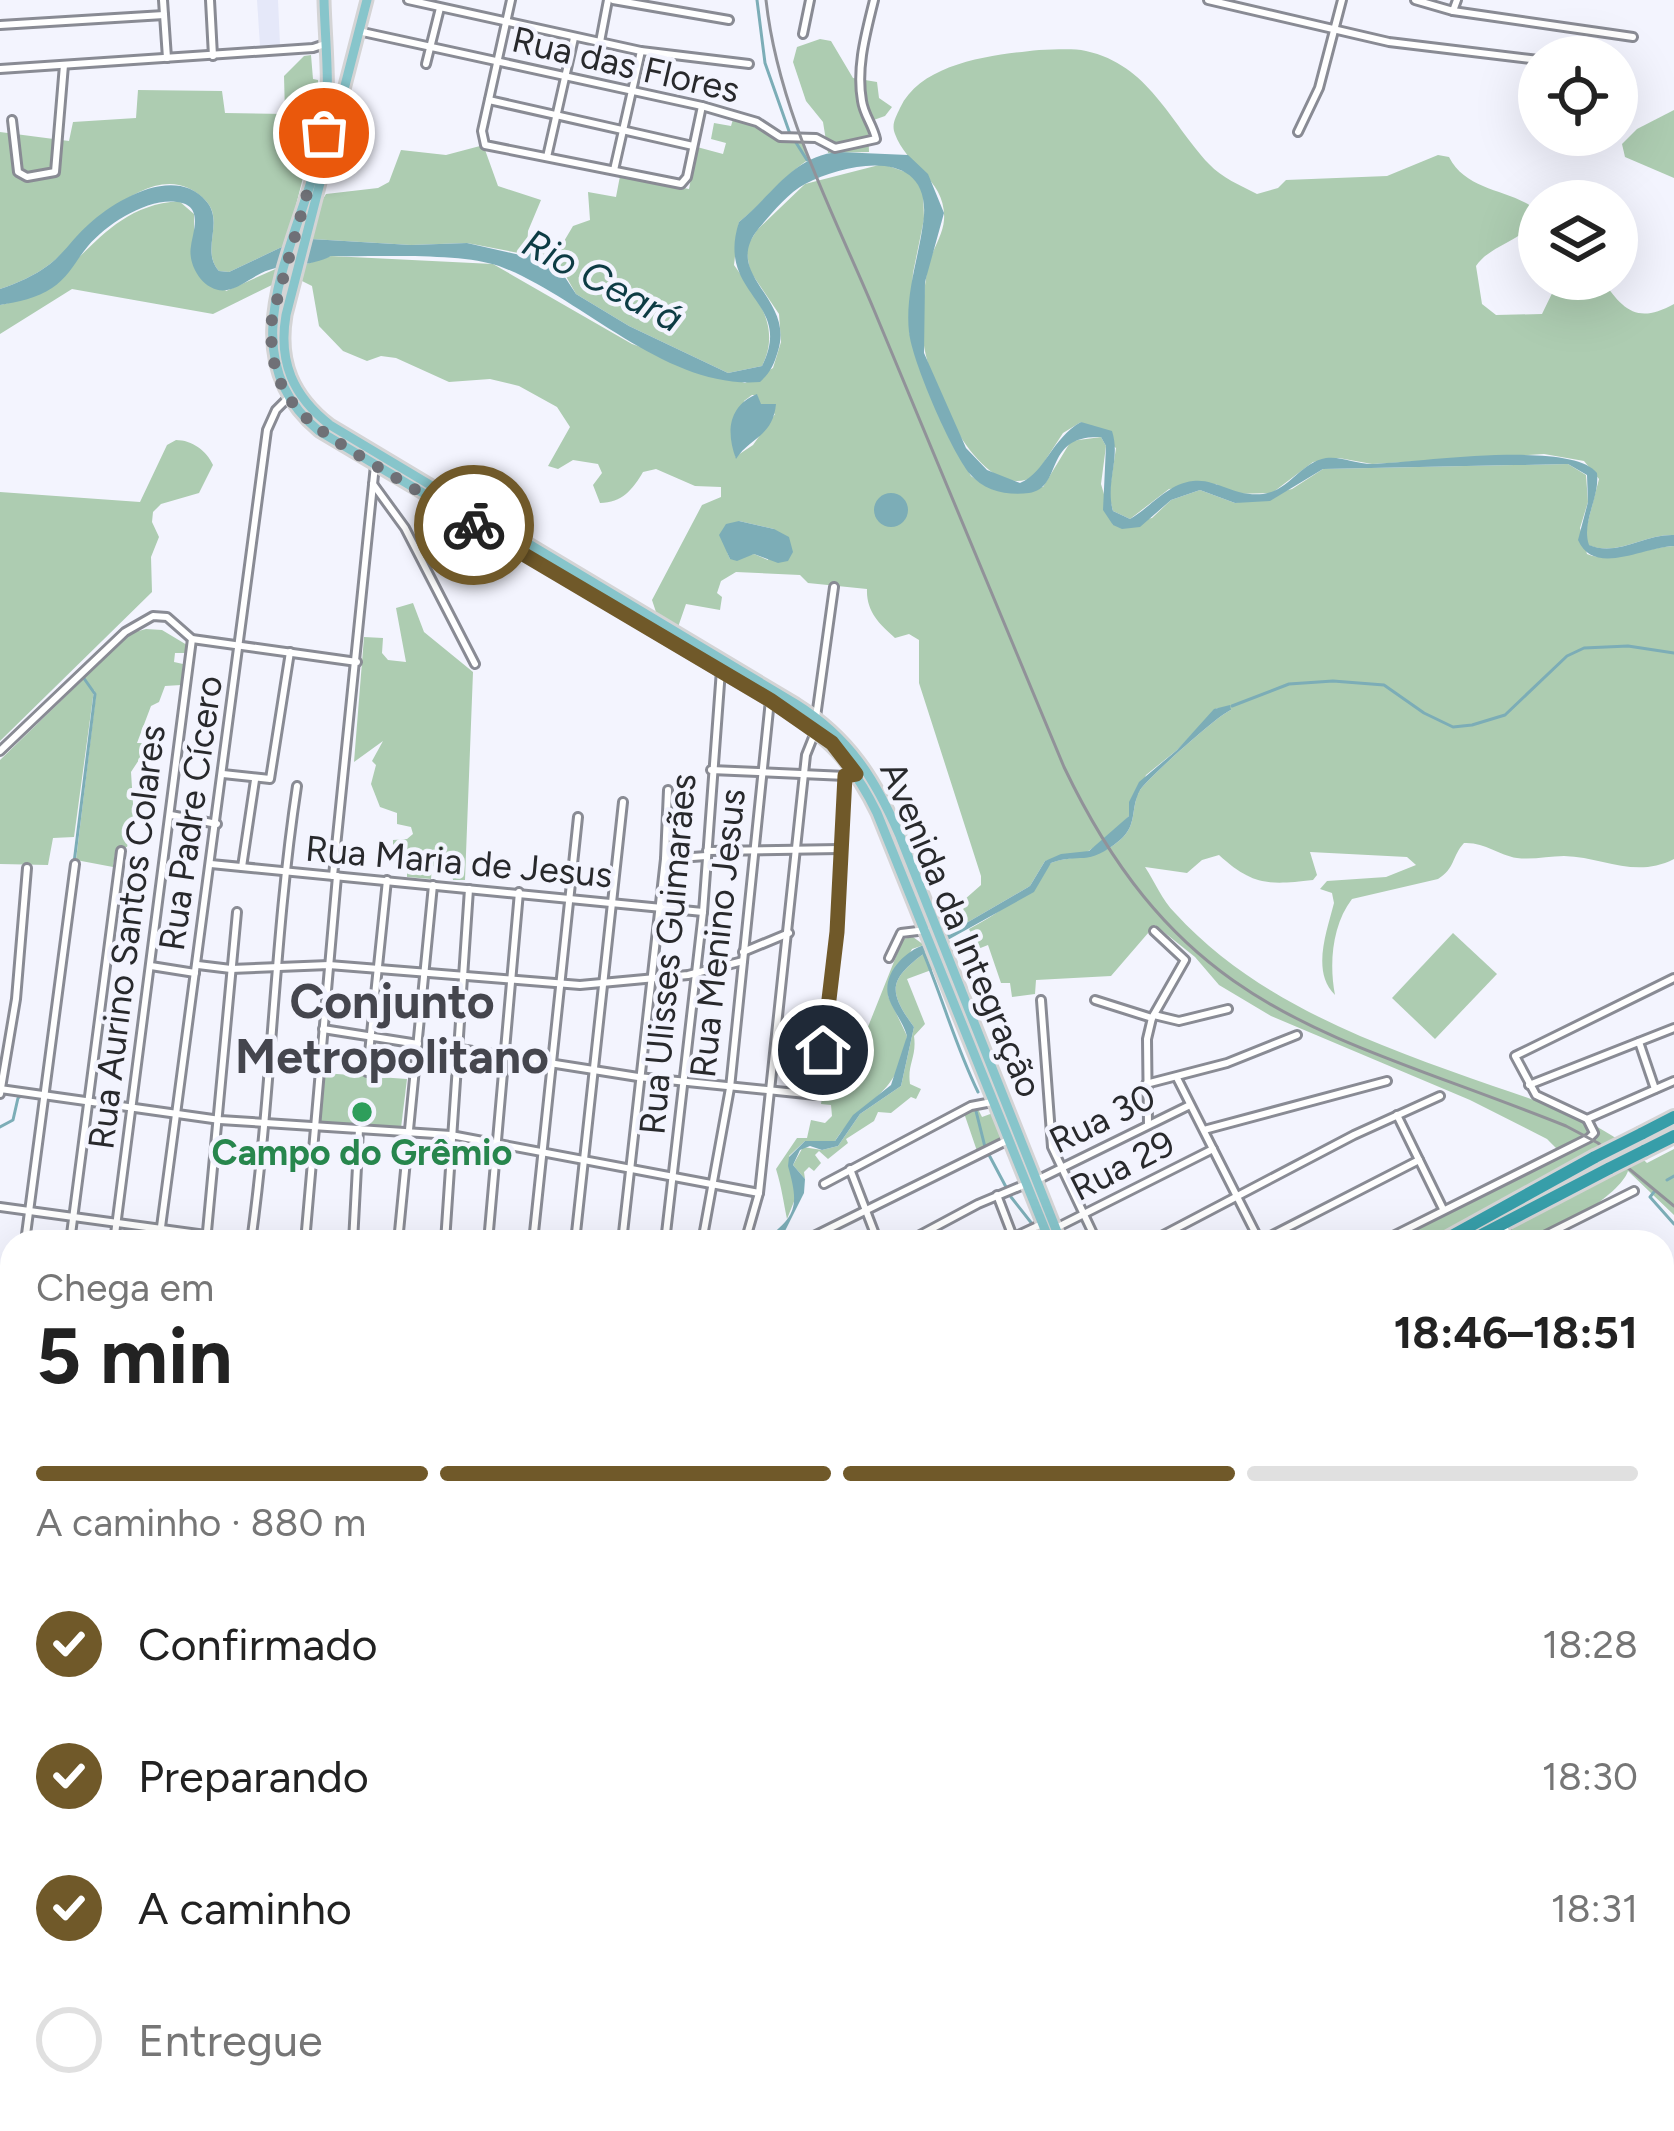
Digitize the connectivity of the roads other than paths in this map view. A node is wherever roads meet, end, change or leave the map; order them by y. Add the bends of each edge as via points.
1 (163, 0) edge
2 (210, 0) edge
3 (324, 0) edge
4 (367, 0) edge
5 (408, 0) edge
6 (511, 0) edge
7 (610, 0) edge
8 (682, 0) edge
9 (810, 0) edge
10 (874, 0) edge
11 (1209, 0) edge
12 (1280, 0) edge
13 (1342, 0) edge
14 (1415, 0) edge
15 (1456, 0) edge
16 (655, 4) edge
17 (440, 8) junction
18 (681, 11) junction
19 (1453, 11) junction
20 (1277, 14) junction
21 (164, 15) junction
22 (728, 20) dead end
23 (506, 24) junction
24 (0, 25) edge
25 (1336, 27) junction
26 (358, 32) junction
27 (803, 34) dead end
28 (1627, 36) edge
29 (574, 38) junction
30 (600, 42) junction
31 (325, 44) junction
32 (430, 46) junction
33 (641, 51) junction
34 (213, 56) junction
35 (1518, 57) edge
36 (166, 58) junction
37 (498, 62) junction
38 (426, 64) dead end
39 (748, 64) dead end
40 (64, 65) junction
41 (326, 67) junction
42 (350, 68) junction
43 (0, 69) edge
44 (566, 76) junction
45 (326, 84) junction
46 (346, 84) junction
47 (632, 91) junction
48 (489, 100) junction
49 (702, 106) junction
50 (557, 114) junction
51 (12, 119) dead end
52 (622, 131) junction
53 (1298, 132) dead end
54 (693, 146) junction
55 (547, 157) junction
56 (614, 170) junction
57 (304, 223) junction
58 (289, 398) junction
59 (359, 449) junction
60 (375, 465) junction
61 (373, 484) junction
62 (834, 587) dead end
63 (662, 630) junction
64 (675, 639) junction
65 (192, 640) junction
66 (240, 646) junction
67 (290, 652) junction
68 (357, 662) junction
69 (475, 664) dead end
70 (721, 670) junction
71 (770, 700) junction
72 (816, 717) junction
73 (816, 730) junction
74 (0, 751) edge
75 (712, 770) junction
76 (223, 774) junction
77 (760, 774) junction
78 (851, 775) junction
79 (804, 777) junction
80 (255, 780) junction
81 (297, 786) dead end
82 (668, 790) dead end
83 (623, 802) dead end
84 (171, 815) junction
85 (578, 817) dead end
86 (217, 824) junction
87 (840, 849) junction
88 (754, 850) junction
89 (122, 851) dead end
90 (797, 851) junction
91 (706, 854) junction
92 (665, 860) junction
93 (211, 863) junction
94 (75, 864) dead end
95 (242, 867) junction
96 (27, 868) dead end
97 (285, 872) junction
98 (335, 876) junction
99 (387, 880) junction
100 (433, 885) junction
101 (469, 889) junction
102 (520, 892) junction
103 (567, 897) junction
104 (613, 903) junction
105 (659, 906) junction
106 (703, 911) junction
107 (237, 912) dead end
108 (926, 930) junction
109 (1154, 931) dead end
110 (788, 932) junction
111 (743, 956) junction
112 (889, 958) dead end
113 (329, 965) junction
114 (151, 966) junction
115 (278, 966) junction
116 (377, 968) junction
117 (196, 969) junction
118 (231, 969) junction
119 (425, 971) junction
120 (696, 973) junction
121 (465, 975) junction
122 (1674, 978) edge
123 (512, 979) junction
124 (650, 979) junction
125 (558, 982) junction
126 (603, 984) junction
127 (1041, 1000) dead end
128 (1095, 1000) dead end
129 (1228, 1009) dead end
130 (1153, 1017) junction
131 (1674, 1028) edge
132 (323, 1029) junction
133 (1298, 1035) dead end
134 (370, 1036) junction
135 (1639, 1042) junction
136 (418, 1044) junction
137 (460, 1049) junction
138 (507, 1056) junction
139 (550, 1064) junction
140 (594, 1070) junction
141 (367, 1072) dead end
142 (638, 1077) junction
143 (1177, 1078) junction
144 (1387, 1081) dead end
145 (1674, 1081) edge
146 (685, 1082) junction
147 (1147, 1084) junction
148 (994, 1085) junction
149 (1529, 1085) junction
150 (730, 1088) junction
151 (1655, 1089) junction
152 (0, 1090) edge
153 (772, 1091) junction
154 (44, 1096) junction
155 (1440, 1096) dead end
156 (995, 1101) junction
157 (88, 1103) junction
158 (1191, 1105) junction
159 (132, 1108) junction
160 (1005, 1112) junction
161 (177, 1114) junction
162 (1396, 1115) junction
163 (1674, 1117) edge
164 (1587, 1119) junction
165 (220, 1120) junction
166 (266, 1123) junction
167 (1148, 1125) junction
168 (317, 1128) junction
169 (359, 1130) junction
170 (1204, 1130) junction
171 (407, 1131) junction
172 (452, 1136) junction
173 (1674, 1136) edge
174 (1010, 1139) junction
175 (497, 1142) junction
176 (541, 1149) junction
177 (1213, 1149) junction
178 (586, 1157) junction
179 (1419, 1160) junction
180 (630, 1169) junction
181 (850, 1169) junction
182 (1060, 1169) junction
183 (673, 1176) junction
184 (1031, 1182) junction
185 (714, 1184) junction
186 (824, 1184) dead end
187 (1634, 1191) dead end
188 (759, 1193) junction
189 (997, 1196) junction
190 (1237, 1196) junction
191 (0, 1207) edge
192 (29, 1210) junction
193 (1444, 1210) junction
194 (868, 1213) junction
195 (1084, 1215) junction
196 (74, 1216) junction
197 (116, 1221) junction
198 (1042, 1223) junction
199 (1502, 1224) junction
200 (161, 1227) junction
201 (1056, 1228) joint
202 (26, 1230) edge
203 (72, 1230) edge
204 (115, 1230) edge
205 (161, 1230) edge
206 (173, 1230) edge
207 (207, 1230) edge
208 (254, 1230) edge
209 (306, 1230) edge
210 (354, 1230) edge
211 (399, 1230) edge
212 (446, 1230) edge
213 (489, 1230) edge
214 (534, 1230) edge
215 (577, 1230) edge
216 (623, 1230) edge
217 (666, 1230) edge
218 (704, 1230) edge
219 (748, 1230) edge
220 (829, 1230) edge
221 (874, 1230) edge
222 (930, 1230) edge
223 (1010, 1230) edge
224 (1030, 1230) edge
225 (1045, 1230) edge
226 (1091, 1230) edge
227 (1173, 1230) edge
228 (1254, 1230) edge
229 (1283, 1230) edge
230 (1405, 1230) edge
231 (1463, 1230) edge
232 (1491, 1230) edge
233 (1505, 1230) edge
234 (1556, 1230) edge

1 - 21 street
2 - 34 street
3 - 31 main road, Avenida da Integração
4 - 26 main road, Avenida da Integração
5 - 17 street
6 - 23 street
7 - 16 street
7 - 30 street
8 - 18 street
9 - 27 street
10 - 49 street, Rua das Flores via 860,81 875,139 835,148 780,137
11 - 20 street
12 - 20 street
13 - 25 street
14 - 19 street
15 - 19 street
16 - 18 street
17 - 23 street
17 - 32 street
18 - 22 street
19 - 28 street
20 - 25 street
21 - 24 street
21 - 36 street
23 - 29 street
23 - 37 street
25 - 35 street via 1389,42
25 - 53 street
26 - 32 street, Rua das Flores
26 - 42 main road, Avenida da Integração
29 - 30 street
29 - 44 street
30 - 33 street
31 - 34 street
31 - 41 main road, Avenida da Integração
32 - 37 street, Rua das Flores
32 - 38 street
33 - 39 street
33 - 47 street
34 - 36 street
36 - 40 street
37 - 44 street, Rua das Flores
37 - 48 street
40 - 43 street
40 - 51 street via 55,172 18,172
41 - 42 main road
41 - 45 main road, Avenida da Integração
42 - 46 main road, Avenida da Integração
44 - 47 street, Rua das Flores
44 - 50 street
45 - 46 main road
45 - 57 main road, Avenida da Integração
46 - 57 main road, Avenida da Integração
47 - 49 street, Rua das Flores
47 - 52 street
48 - 50 street
48 - 55 street via 481,138 489,146
49 - 54 street
50 - 52 street
50 - 55 street
52 - 54 street
52 - 56 street
54 - 56 street via 684,184
55 - 56 street
57 - 58 main road, Avenida da Integração via 272,318 275,372
57 - 59 main road, Avenida da Integração via 283,341 288,372 314,412
58 - 59 main road, Avenida da Integração via 305,419
58 - 66 street, Rua Padre Cícero via 267,430
59 - 60 main road, Avenida da Integração
59 - 63 main road, Avenida da Integração
60 - 61 street
60 - 63 main road, Avenida da Integração
61 - 68 street
61 - 69 street via 405,528
62 - 72 street
63 - 64 main road, Avenida da Integração
64 - 70 main road, Avenida da Integração
64 - 72 main road, Avenida da Integração
65 - 66 street
65 - 74 street via 162,615 140,621
65 - 84 street, Rua Aurino Santos Colares
66 - 67 street
66 - 76 street, Rua Padre Cícero
67 - 68 street
67 - 80 street via 272,770 268,780
68 - 98 street
70 - 71 main road, Avenida da Integração
70 - 75 street, Rua Ulisses Guimarães
71 - 73 main road, Avenida da Integração
71 - 77 street, Rua Menino Jesus
72 - 148 main road, Avenida da Integração via 878,784
73 - 78 main road, Avenida da Integração via 843,754
73 - 79 street
75 - 77 street
75 - 91 street, Rua Ulisses Guimarães
76 - 80 street
76 - 86 street, Rua Padre Cícero
77 - 79 street
77 - 88 street, Rua Menino Jesus
78 - 79 street
78 - 87 street
78 - 108 main road, Avenida da Integração via 877,813
79 - 90 street
80 - 95 street
81 - 97 street
82 - 92 street
83 - 104 street
84 - 86 street
84 - 114 street, Rua Aurino Santos Colares
85 - 103 street
86 - 93 street, Rua Padre Cícero
87 - 90 street
87 - 153 street via 819,1090
88 - 90 street
88 - 91 street
88 - 111 street, Rua Menino Jesus
89 - 157 street
90 - 110 street
91 - 92 street
91 - 106 street, Rua Ulisses Guimarães
92 - 105 street
93 - 95 street, Rua Maria de Jesus
93 - 117 street, Rua Padre Cícero
94 - 154 street
95 - 97 street, Rua Maria de Jesus
96 - 152 street
97 - 98 street, Rua Maria de Jesus
97 - 115 street
98 - 99 street, Rua Maria de Jesus
98 - 113 street
99 - 100 street, Rua Maria de Jesus
99 - 116 street
100 - 101 street, Rua Maria de Jesus
100 - 119 street
101 - 102 street, Rua Maria de Jesus
101 - 121 street
102 - 103 street, Rua Maria de Jesus
102 - 123 street
103 - 104 street, Rua Maria de Jesus
103 - 125 street
104 - 105 street, Rua Maria de Jesus
104 - 126 street
105 - 106 street, Rua Maria de Jesus
105 - 124 street
106 - 120 street, Rua Ulisses Guimarães
107 - 118 street
108 - 112 street via 902,933
108 - 148 main road, Avenida da Integração
109 - 130 street via 1185,960
110 - 111 street
110 - 153 street
111 - 120 street
111 - 150 street, Rua Menino Jesus
113 - 115 street
113 - 116 street
113 - 132 street
114 - 117 street
114 - 159 street, Rua Aurino Santos Colares
115 - 118 street
115 - 166 street
116 - 119 street
116 - 134 street
117 - 118 street
117 - 161 street, Rua Padre Cícero
118 - 165 street
119 - 121 street
119 - 136 street
120 - 124 street
120 - 146 street, Rua Ulisses Guimarães
121 - 123 street
121 - 137 street
122 - 149 street via 1517,1052
123 - 125 street
123 - 138 street
124 - 126 street
124 - 142 street
125 - 126 street
125 - 139 street
126 - 140 street
127 - 182 street
128 - 130 street
129 - 130 street via 1179,1021
130 - 147 street
131 - 135 street
132 - 134 street
132 - 168 street
133 - 143 street
134 - 136 street
134 - 141 street
135 - 149 street
135 - 151 street
136 - 171 street
137 - 138 street
137 - 172 street
138 - 139 street
138 - 175 street
139 - 140 street
139 - 176 street
140 - 142 street
140 - 178 street
142 - 146 street
142 - 180 street
143 - 147 street
143 - 158 street
144 - 170 street
145 - 151 street
146 - 150 street
146 - 183 street, Rua Ulisses Guimarães
147 - 167 street
148 - 156 main road, Avenida da Integração
148 - 160 main road, Avenida da Integração
149 - 164 street via 1544,1101
150 - 153 street
150 - 185 street, Rua Menino Jesus
151 - 164 street
152 - 154 street
153 - 188 street
154 - 157 street
154 - 192 street
155 - 162 street
156 - 160 main road, Avenida da Integração
156 - 181 street
157 - 159 street
157 - 196 street
158 - 167 street, Rua 30
158 - 170 street
159 - 161 street
159 - 197 street, Rua Aurino Santos Colares
160 - 174 main road, Avenida da Integração
160 - 184 main road, Avenida da Integração
161 - 165 street
161 - 200 street, Rua Padre Cícero
162 - 179 street
162 - 190 street
163 - 231 highway, bridge
164 - 193 street via 1589,1138
165 - 166 street
165 - 207 street
166 - 168 street
166 - 208 street
167 - 182 street, Rua 30
168 - 169 street
168 - 209 street
169 - 171 street
169 - 210 street
170 - 177 street
171 - 172 street
171 - 211 street
172 - 175 street
172 - 212 street
173 - 199 highway, bridge
174 - 184 main road, Avenida da Integração
174 - 194 street
175 - 176 street
175 - 213 street
176 - 178 street
176 - 214 street
177 - 190 street
177 - 195 street, Rua 29
178 - 180 street
178 - 215 street
179 - 193 street
179 - 229 street
180 - 183 street
180 - 216 street
181 - 186 street
181 - 194 street
182 - 184 street, Rua 30
182 - 195 street
183 - 185 street
183 - 217 street, Rua Ulisses Guimarães
184 - 189 street, Rua 30
184 - 198 main road, Avenida da Integração
184 - 201 main road, Avenida da Integração
185 - 188 street
185 - 218 street, Rua Menino Jesus
187 - 234 street
188 - 219 street
189 - 222 street, Rua 30
189 - 223 street
190 - 227 street
190 - 228 street
191 - 192 street
192 - 196 street
192 - 202 street
193 - 230 street
194 - 220 street
194 - 221 street
195 - 201 street, Rua 29
195 - 226 street
196 - 197 street
196 - 203 street
197 - 200 street
197 - 204 street, Rua Aurino Santos Colares
198 - 224 street
198 - 225 main road, Avenida da Integração
199 - 232 highway
199 - 233 street
200 - 205 street, Rua Padre Cícero
200 - 206 street

